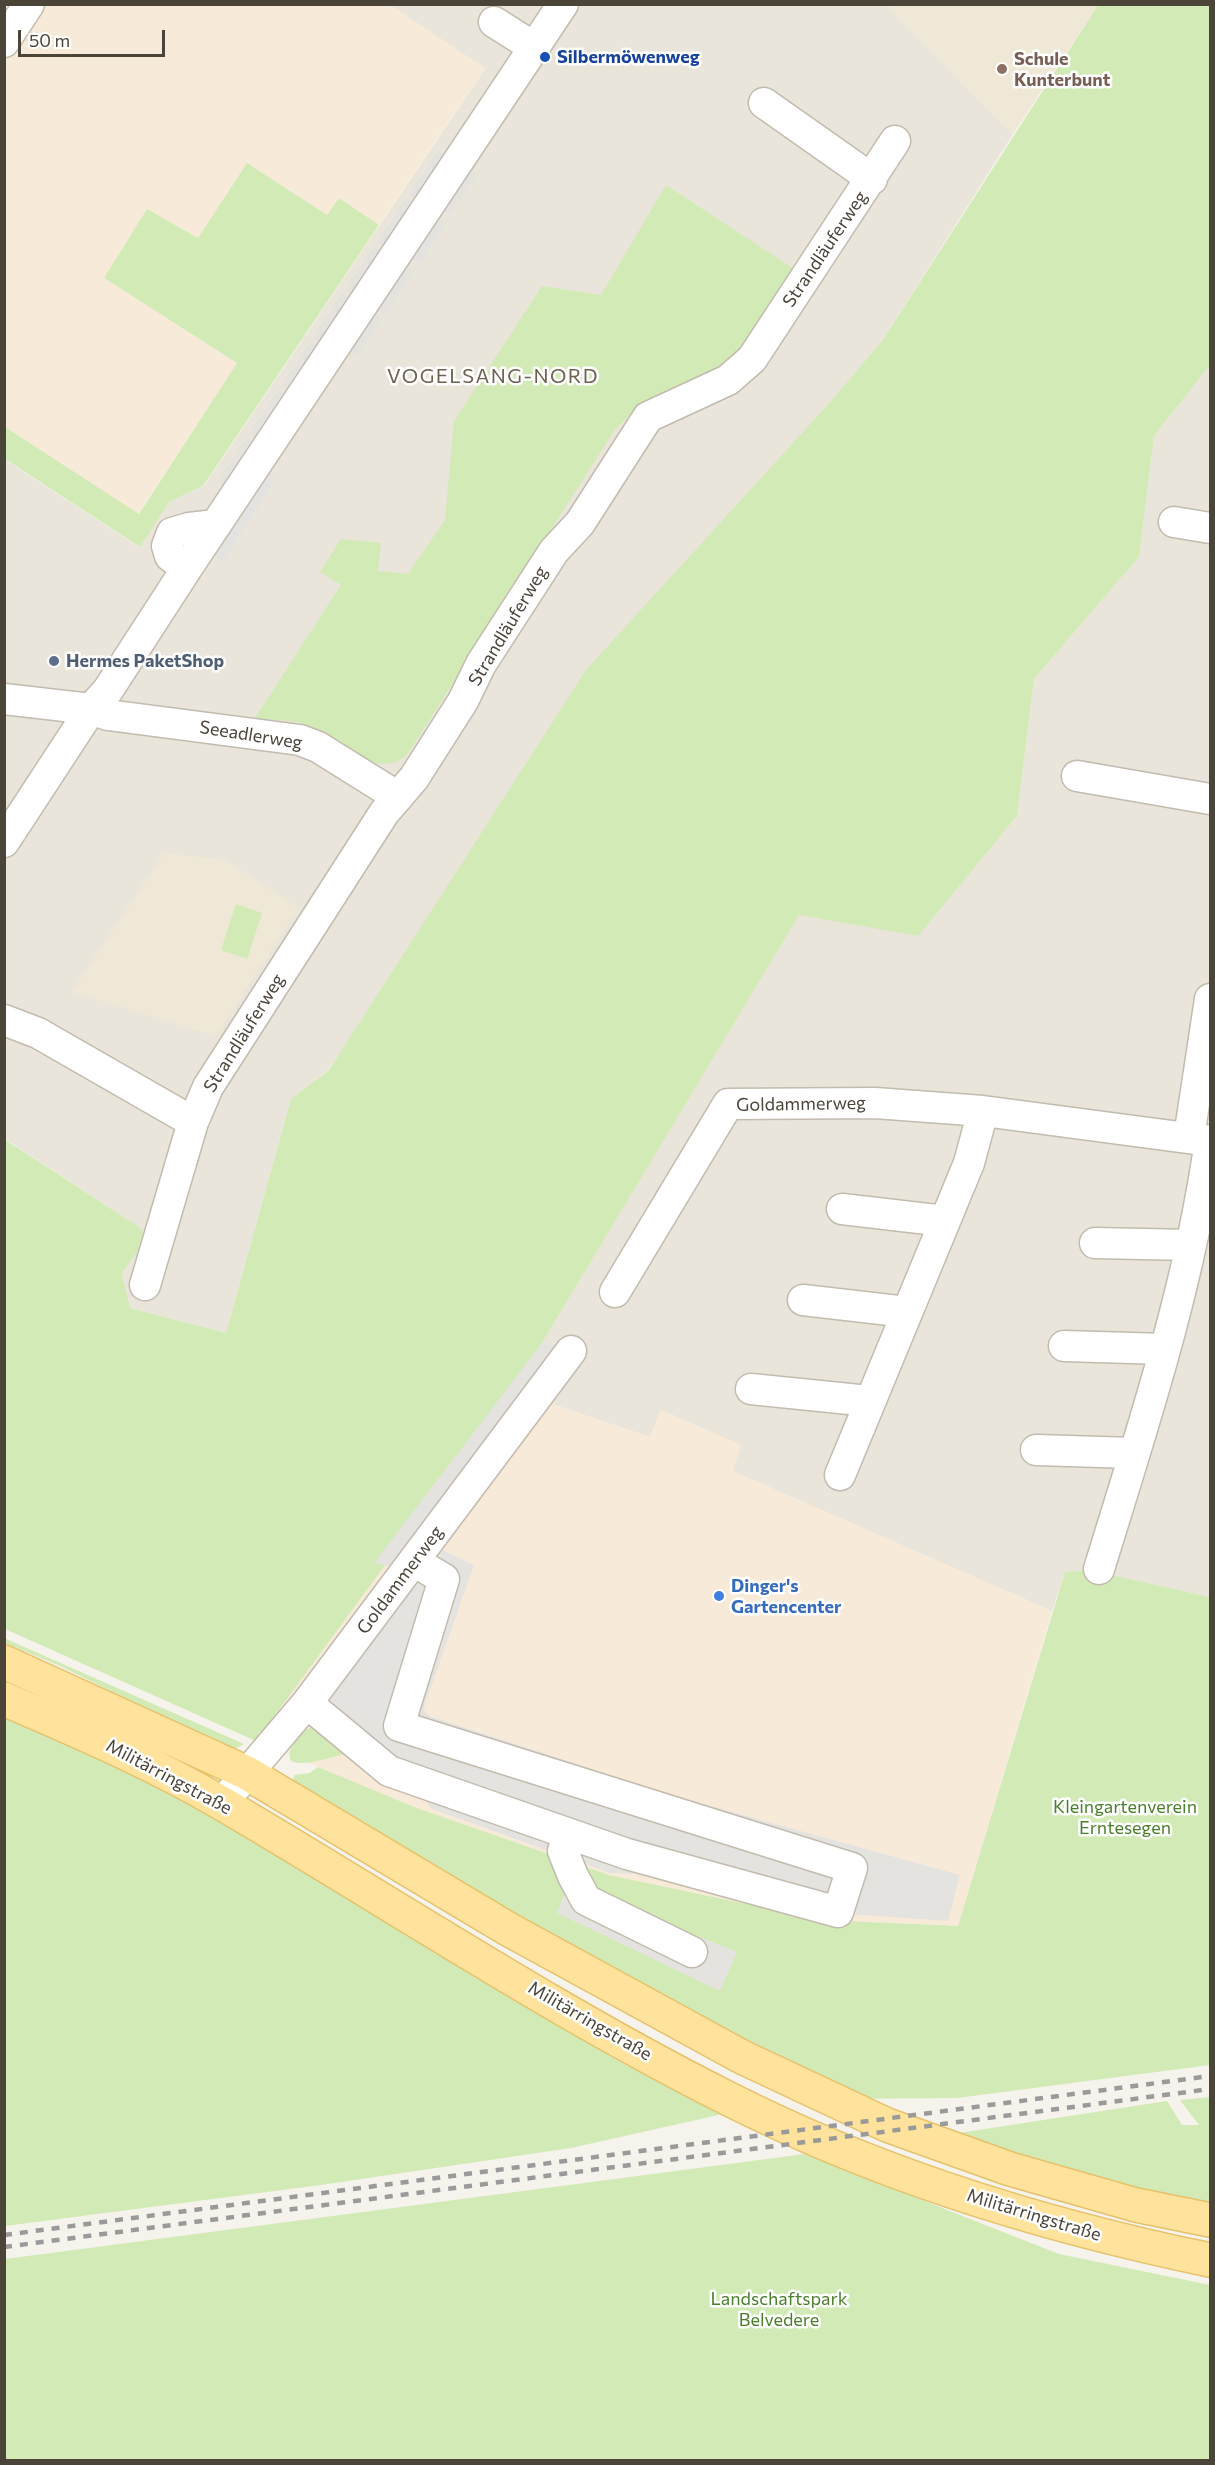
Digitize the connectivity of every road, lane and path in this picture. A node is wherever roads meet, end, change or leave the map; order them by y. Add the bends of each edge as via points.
1 (29, 4) edge
2 (563, 4) edge
3 (494, 22) dead end
4 (4, 42) edge
5 (535, 48) junction
6 (764, 103) dead end
7 (896, 141) dead end
8 (872, 179) junction
9 (1174, 522) dead end
10 (1210, 528) edge
11 (4, 699) edge
12 (91, 709) junction
13 (1077, 776) dead end
14 (398, 797) junction
15 (1210, 799) edge
16 (4, 842) edge
17 (1210, 999) edge
18 (4, 1020) edge
19 (984, 1111) junction
20 (193, 1122) junction
21 (1203, 1139) edge
22 (843, 1209) dead end
23 (945, 1221) junction
24 (1095, 1243) dead end
25 (1191, 1245) junction
26 (146, 1286) dead end
27 (615, 1292) dead end
28 (803, 1300) dead end
29 (907, 1312) junction
30 (1064, 1346) dead end
31 (1164, 1349) junction
32 (572, 1351) dead end
33 (751, 1389) dead end
34 (869, 1401) junction
35 (1036, 1450) dead end
36 (1134, 1453) junction
37 (840, 1475) dead end
38 (415, 1562) junction
39 (1099, 1569) dead end
40 (4, 1662) edge
41 (4, 1699) edge
42 (307, 1703) junction
43 (247, 1773) junction
44 (222, 1803) junction
45 (568, 1834) junction
46 (692, 1952) dead end
47 (1210, 2220) edge
48 (1210, 2260) edge

1 - 4 street
2 - 5 street
3 - 5 street
5 - 12 street via 108,690
6 - 8 street, Strandläuferweg
7 - 8 street, Strandläuferweg
8 - 14 street, Strandläuferweg via 752,359 729,380 648,417 580,523 554,551 481,664 463,701
9 - 10 street
11 - 12 street, Seeadlerweg
12 - 14 street, Seeadlerweg via 108,715 300,740
12 - 16 street
13 - 15 street
14 - 20 street, Strandläuferweg via 208,1087
17 - 21 street
18 - 20 street via 38,1033
19 - 21 street, Goldammerweg
19 - 23 street via 969,1163
19 - 27 street, Goldammerweg via 875,1103 728,1104
20 - 26 street, Strandläuferweg
21 - 25 street
22 - 23 street
23 - 29 street
24 - 25 street
25 - 31 street
28 - 29 street
29 - 34 street
30 - 31 street
31 - 36 street
32 - 38 street, Goldammerweg
33 - 34 street
34 - 37 street
35 - 36 street
36 - 39 street
38 - 42 street, Goldammerweg
38 - 45 street via 444,1579 399,1726 852,1868 838,1912
40 - 43 main road, Militärringstraße
41 - 44 main road, Militärringstraße via 95,1738
42 - 43 street, Goldammerweg
42 - 45 street via 389,1771
43 - 44 street, Goldammerweg
43 - 47 main road, Militärringstraße via 508,1929 742,2056 877,2120 1010,2169 1136,2205
44 - 48 main road, Militärringstraße via 608,2033 728,2099 857,2156 994,2205 1126,2242
45 - 46 street via 563,1851 586,1900

